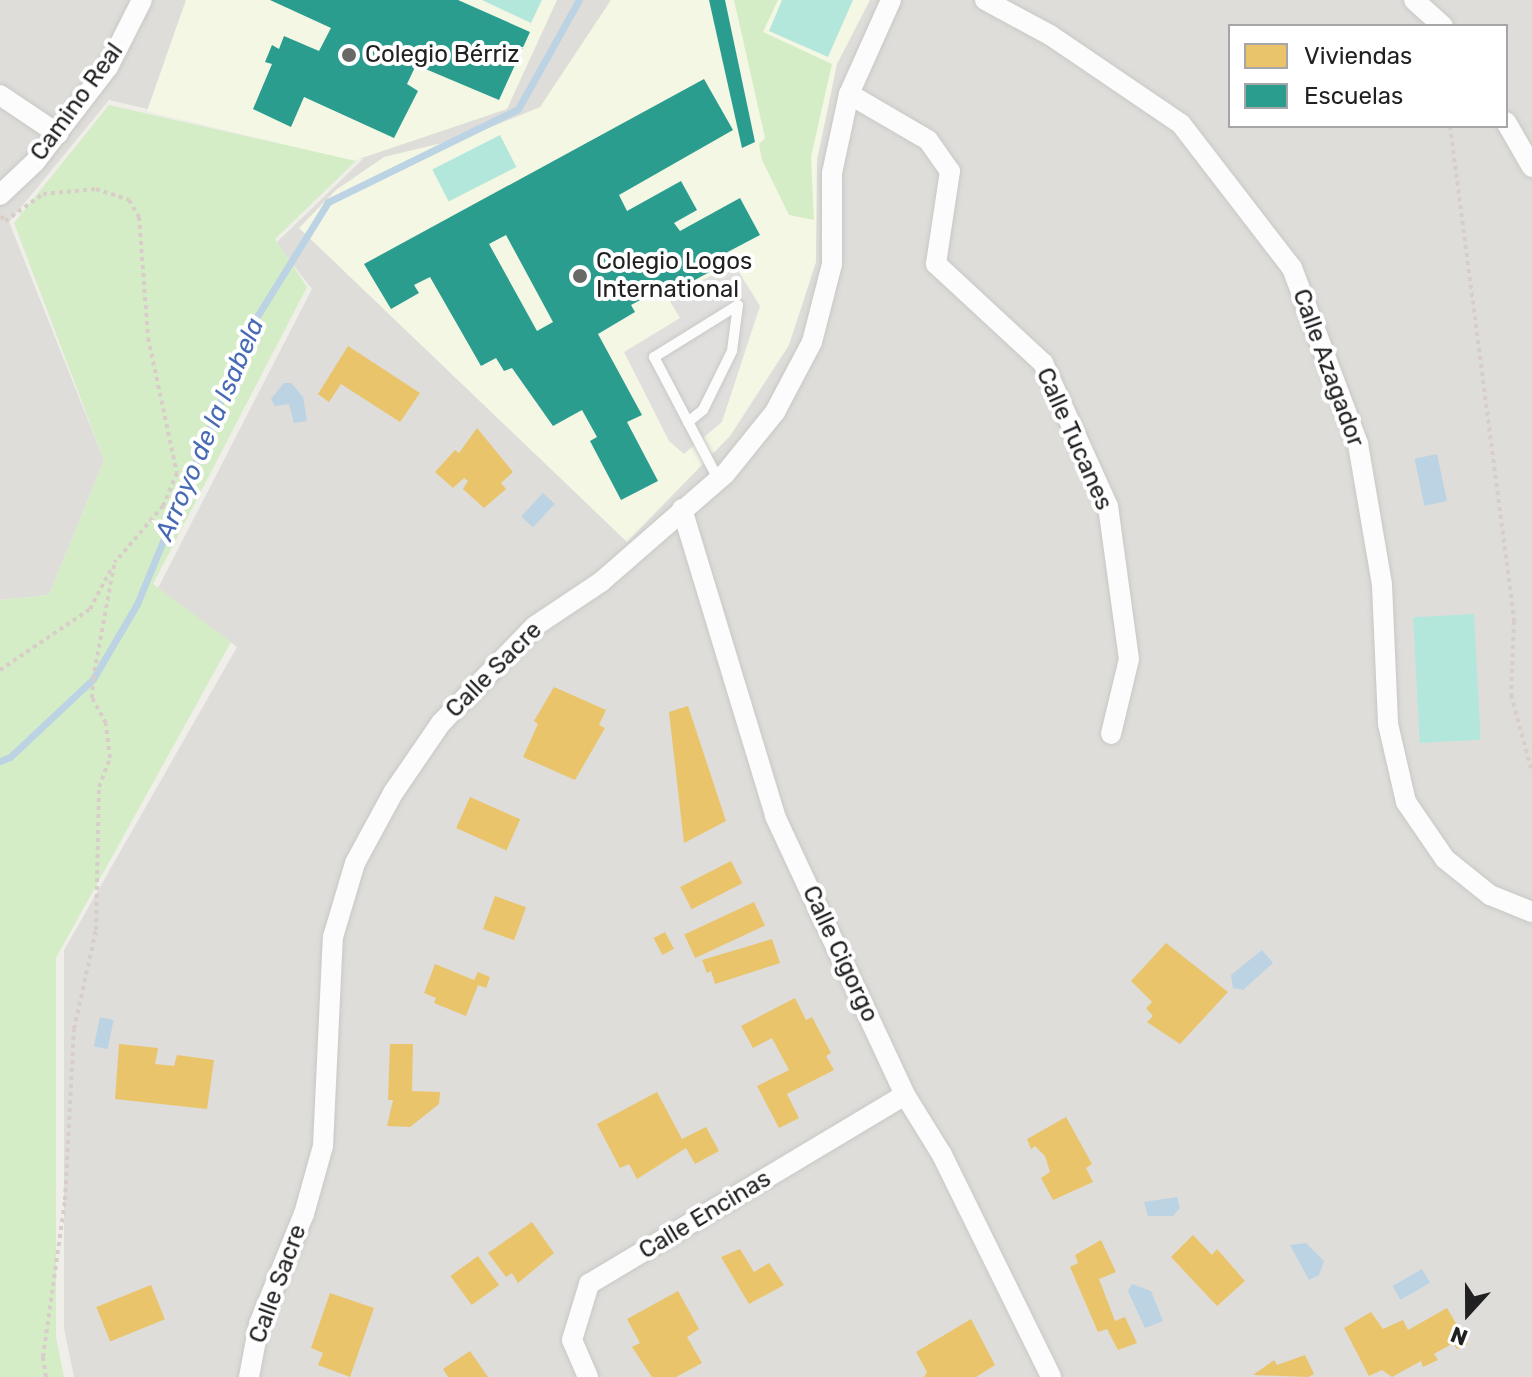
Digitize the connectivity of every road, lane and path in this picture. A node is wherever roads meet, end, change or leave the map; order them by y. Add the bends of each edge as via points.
1 (142, 0) edge
2 (891, 0) edge
3 (985, 0) edge
4 (1414, 0) edge
5 (1441, 24) edge
6 (849, 94) junction
7 (0, 95) edge
8 (1508, 125) edge
9 (1450, 128) edge
10 (58, 134) junction
11 (1532, 167) edge
12 (0, 195) edge
13 (0, 216) edge
14 (688, 422) junction
15 (718, 479) junction
16 (682, 509) junction
17 (115, 560) junction
18 (0, 670) edge
19 (1111, 734) dead end
20 (1532, 771) edge
21 (1532, 912) edge
22 (905, 1095) junction
23 (46, 1377) edge
24 (249, 1377) edge
25 (588, 1377) edge
26 (1051, 1377) edge

1 - 10 street, Camino Real via 108,67
2 - 6 street, Calle Sacre
3 - 21 street, Calle Azagador via 1050,35 1181,124 1292,268 1358,444 1382,585 1388,724 1406,802 1445,859 1490,895
4 - 5 street
6 - 15 street, Calle Sacre via 832,173 832,264 812,342 775,412
6 - 19 street, Calle Tucanes via 928,140 950,171 936,264 1043,363 1108,506 1129,659
7 - 10 street
8 - 11 street
9 - 20 path via 1514,621 1511,695
10 - 12 street, Camino Real
13 - 17 path via 5,221 43,194 96,189 129,200 139,217 148,338 177,473 163,506
14 - 14 lane via 654,357 738,305 732,351 703,410
14 - 15 lane
15 - 16 street, Calle Sacre
16 - 22 street, Calle Cigorgo via 775,816
16 - 24 street, Calle Sacre via 601,582 535,626 441,723 393,793 355,863 333,937 323,1146 304,1214 259,1324
17 - 18 path via 90,609
17 - 23 path via 92,698 106,723 110,758 99,787 96,930 74,1029 65,1200 43,1357
22 - 25 street, Calle Encinas via 589,1284 572,1340
22 - 26 street, Calle Cigorgo via 942,1155

